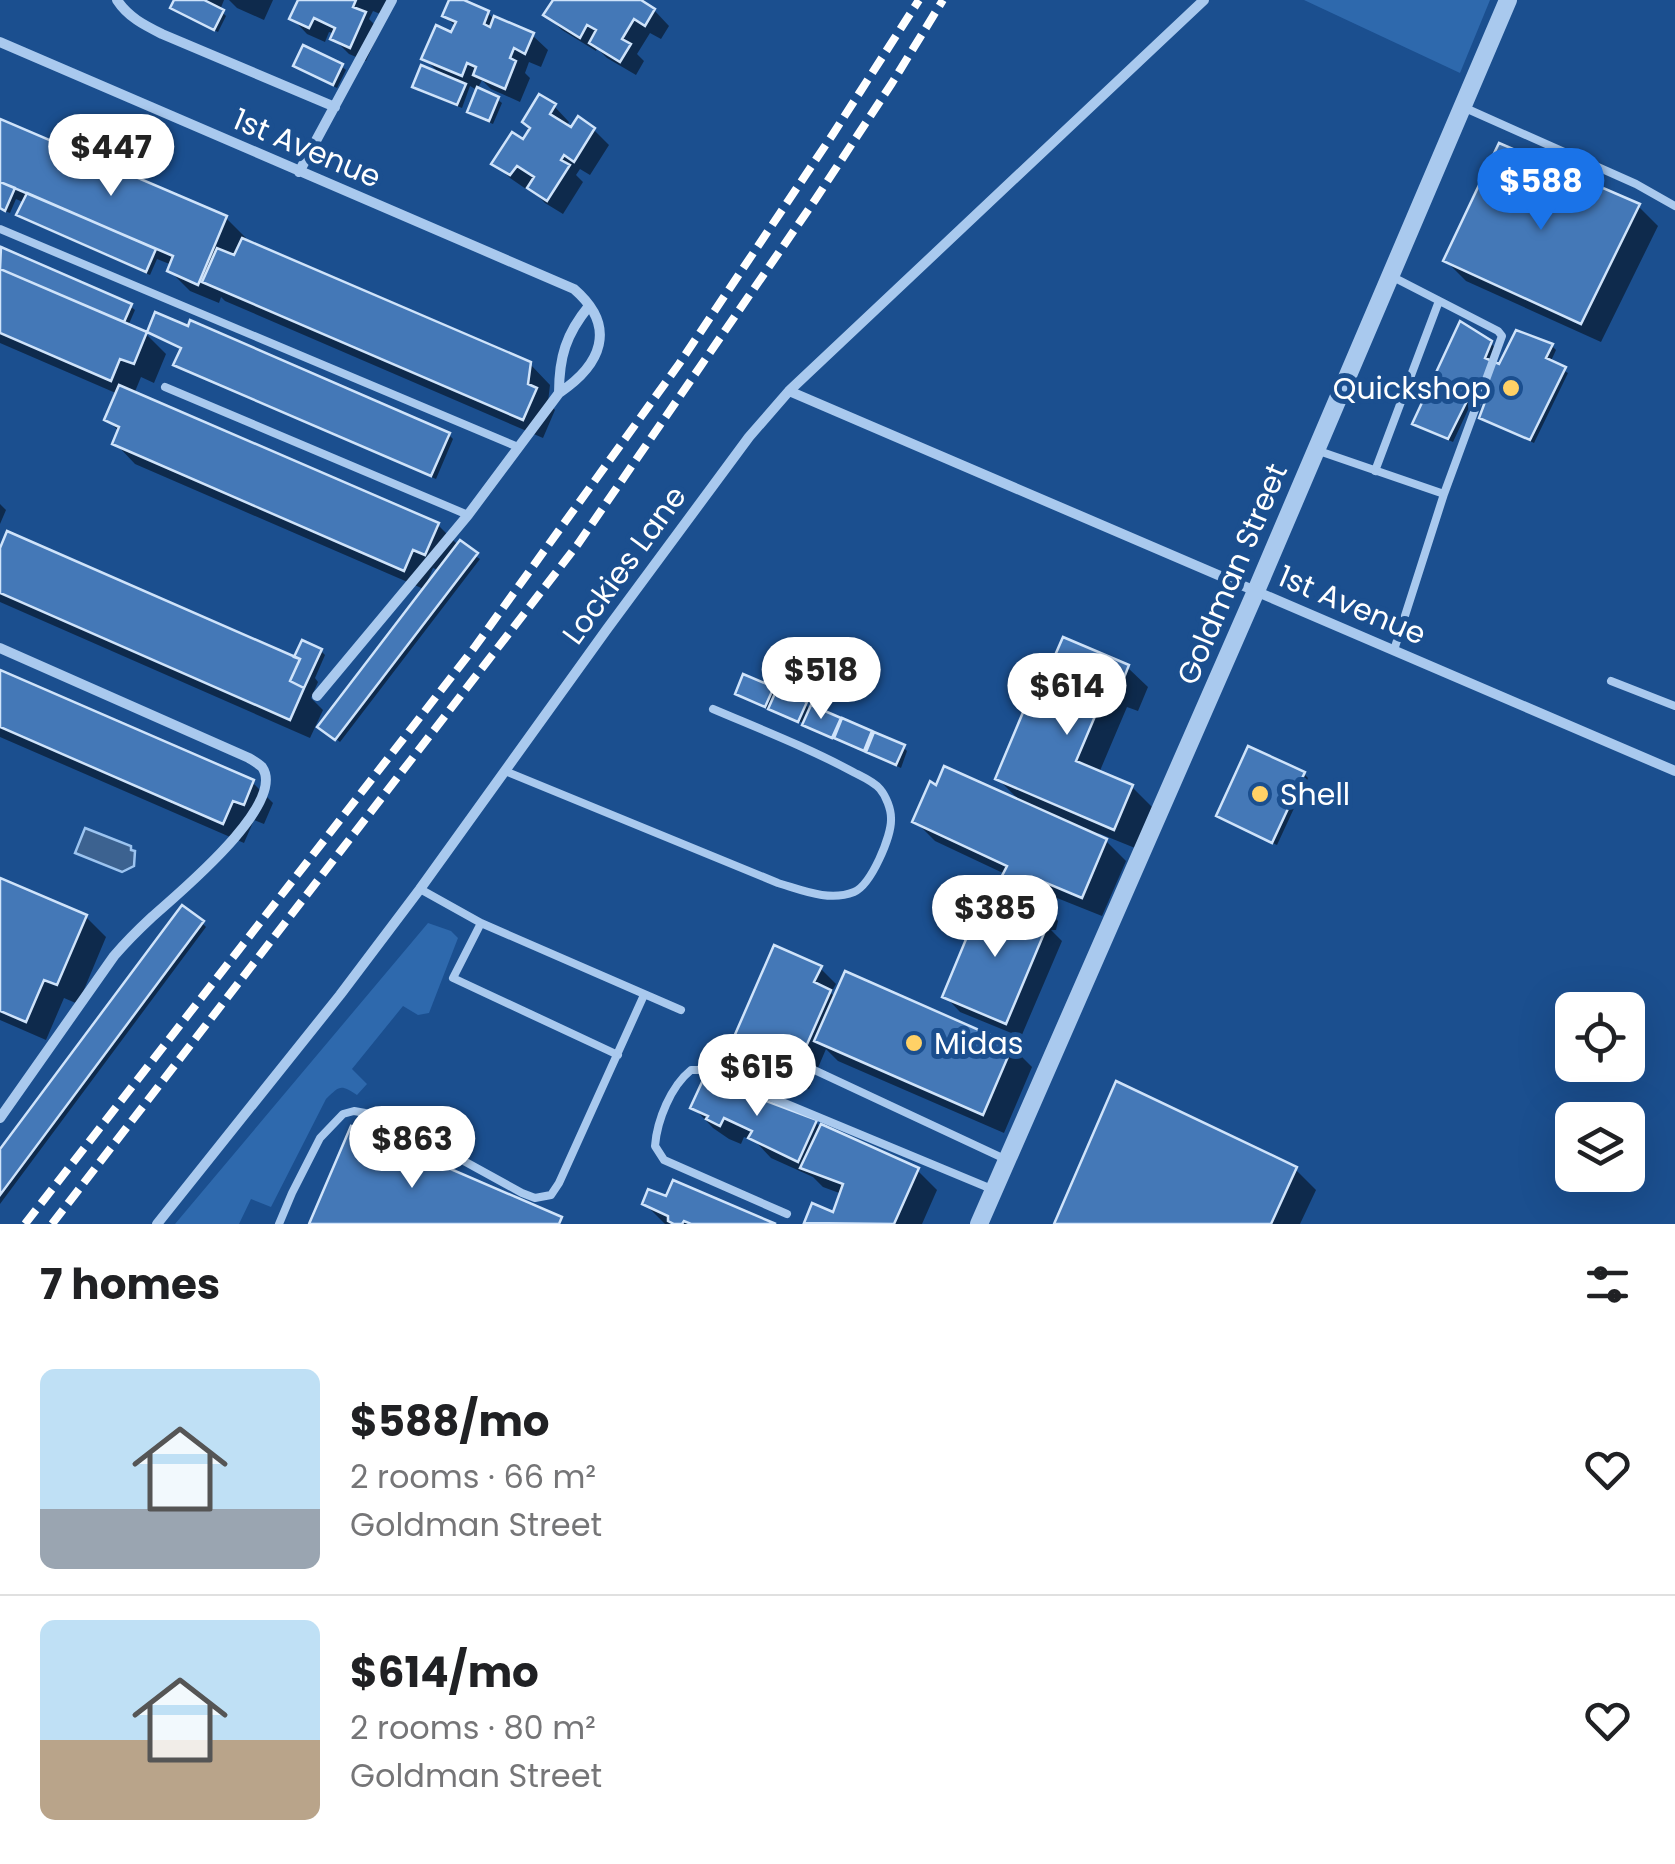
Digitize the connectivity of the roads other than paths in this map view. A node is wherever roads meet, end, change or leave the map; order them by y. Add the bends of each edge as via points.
1 (117, 0) edge
2 (392, 0) edge
3 (1204, 0) edge
4 (1508, 0) edge
5 (0, 42) edge
6 (334, 106) junction
7 (1463, 107) junction
8 (299, 172) junction
9 (1675, 206) edge
10 (0, 229) edge
11 (1391, 276) junction
12 (1439, 300) junction
13 (589, 306) junction
14 (164, 386) dead end
15 (790, 391) junction
16 (559, 393) junction
17 (518, 447) junction
18 (1316, 450) junction
19 (1375, 471) junction
20 (1444, 494) junction
21 (468, 515) junction
22 (1256, 591) junction
23 (0, 648) edge
24 (1394, 650) junction
25 (1611, 681) dead end
26 (317, 696) dead end
27 (1675, 706) edge
28 (712, 709) dead end
29 (505, 771) junction
30 (1675, 772) edge
31 (420, 889) junction
32 (481, 923) junction
33 (644, 995) junction
34 (681, 1010) dead end
35 (618, 1054) junction
36 (810, 1068) dead end
37 (0, 1118) edge
38 (1007, 1160) junction
39 (994, 1190) junction
40 (787, 1214) dead end
41 (156, 1224) edge
42 (279, 1224) edge
43 (979, 1224) edge

1 - 6 street via 162,34
2 - 6 street
3 - 15 street, Lockies Lane
4 - 7 street, Goldman Street
5 - 8 street, 1st Avenue
6 - 8 street
7 - 9 lane
7 - 11 street, Goldman Street
8 - 13 street, 1st Avenue via 574,289
10 - 17 lane
11 - 12 lane
11 - 18 street, Goldman Street
12 - 19 lane
12 - 20 lane via 1502,336
13 - 16 street via 563,353
13 - 16 street via 598,322 598,348 586,372
14 - 21 lane
15 - 22 street, 1st Avenue
15 - 29 street, Lockies Lane
16 - 17 street
17 - 21 street
18 - 19 lane
18 - 22 street, Goldman Street
19 - 20 lane
20 - 24 lane
21 - 26 street
22 - 24 street, 1st Avenue
22 - 38 street, Goldman Street
23 - 37 street via 249,758 264,772 252,816 223,853 114,956
24 - 30 street, 1st Avenue
25 - 27 lane
28 - 29 lane via 878,786 892,818 869,880 856,891 812,893
29 - 31 street, Lockies Lane
31 - 32 lane
31 - 41 street, Lockies Lane
32 - 33 lane
32 - 35 lane via 453,978
33 - 34 lane
33 - 35 lane
35 - 42 lane via 551,1194 522,1193 382,1116 354,1111 320,1138
36 - 38 lane
38 - 39 street, Goldman Street
39 - 40 lane via 705,1070 691,1070 679,1079 654,1146 664,1160
39 - 43 street, Goldman Street

